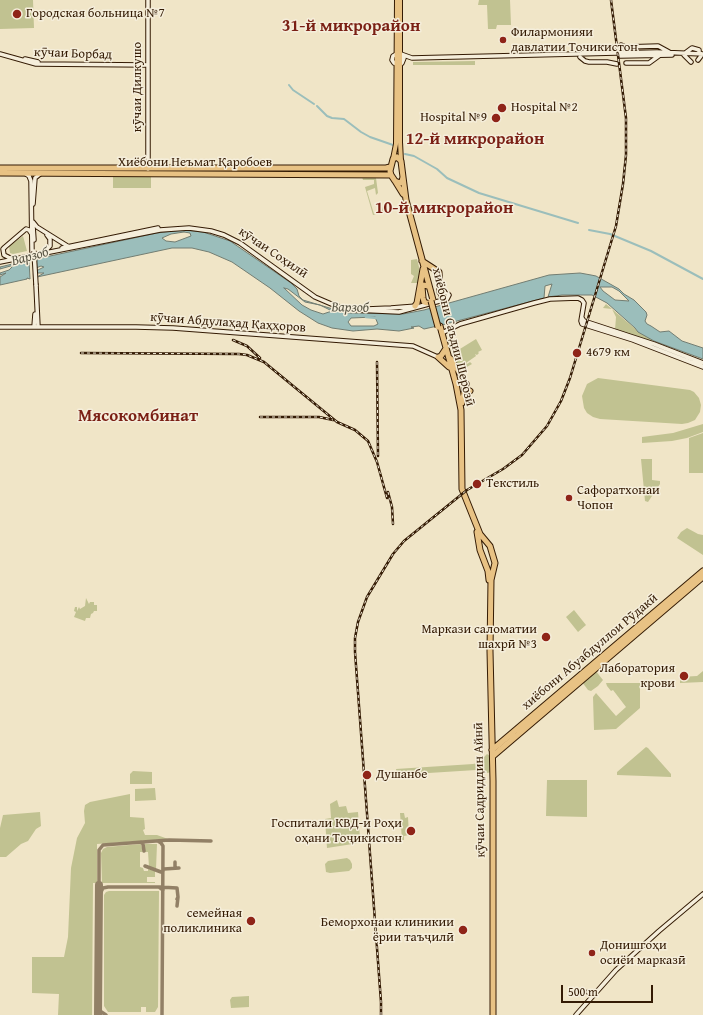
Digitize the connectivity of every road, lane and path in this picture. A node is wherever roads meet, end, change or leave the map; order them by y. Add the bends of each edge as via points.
1 (148, 0) edge
2 (397, 0) edge
3 (400, 0) edge
4 (402, 38) dead end
5 (400, 44) junction
6 (615, 47) dead end
7 (590, 48) junction
8 (0, 53) edge
9 (672, 53) junction
10 (399, 54) junction
11 (659, 54) junction
12 (684, 54) junction
13 (580, 56) junction
14 (591, 56) junction
15 (644, 56) junction
16 (701, 57) edge
17 (589, 62) junction
18 (691, 62) dead end
19 (400, 63) junction
20 (147, 64) junction
21 (617, 64) dead end
22 (398, 80) junction
23 (393, 159) junction
24 (401, 161) junction
25 (390, 167) junction
26 (0, 168) edge
27 (17, 171) junction
28 (50, 171) junction
29 (148, 171) junction
30 (0, 173) edge
31 (25, 173) junction
32 (40, 174) junction
33 (391, 175) junction
34 (403, 177) junction
35 (395, 181) junction
36 (32, 221) junction
37 (32, 233) junction
38 (107, 240) junction
39 (69, 247) junction
40 (0, 248) edge
41 (45, 251) junction
42 (10, 258) junction
43 (422, 261) junction
44 (0, 262) edge
45 (431, 266) junction
46 (424, 270) junction
47 (443, 295) junction
48 (432, 301) junction
49 (415, 306) junction
50 (404, 309) junction
51 (0, 327) edge
52 (36, 327) junction
53 (440, 328) junction
54 (448, 330) junction
55 (616, 333) junction
56 (445, 348) junction
57 (438, 358) junction
58 (703, 363) edge
59 (449, 364) junction
60 (703, 367) edge
61 (459, 372) dead end
62 (456, 384) junction
63 (470, 392) dead end
64 (464, 393) junction
65 (461, 410) junction
66 (486, 566) joint
67 (494, 568) joint
68 (703, 571) edge
69 (703, 577) edge
70 (492, 752) junction
71 (703, 894) edge
72 (588, 992) dead end
73 (595, 994) junction
74 (492, 1015) edge
75 (576, 1015) edge

1 - 20 main road, кӯчаи Дилкушо
2 - 10 main road, хиёбони Саъдии Шерозӣ via 395,38
3 - 5 main road, хиёбони Саъдии Шерозӣ
4 - 5 main road
5 - 10 main road, хиёбони Саъдии Шерозӣ
6 - 7 main road
7 - 13 main road
7 - 14 main road
8 - 20 main road, кӯчаи Борбад via 43,63
9 - 11 main road
9 - 11 main road via 658,46 621,46 658,48
9 - 12 main road
10 - 13 main road via 412,58
10 - 19 main road, хиёбони Саъдии Шерозӣ
10 - 19 main road via 404,58
11 - 12 main road
11 - 14 main road
11 - 15 main road
11 - 15 main road via 649,63 627,63 648,61
12 - 16 main road
12 - 16 main road via 694,48 699,50
12 - 18 main road
13 - 14 main road
13 - 17 main road
13 - 19 main road via 412,60
14 - 15 main road
14 - 17 main road
17 - 21 main road
19 - 22 main road, хиёбони Саъдии Шерозӣ
20 - 29 main road, кӯчаи Дилкушо
22 - 23 main road, хиёбони Саъдии Шерозӣ via 396,144
22 - 24 main road, хиёбони Саъдии Шерозӣ
23 - 24 highway via 397,157
23 - 25 highway, хиёбони Саъдии Шерозӣ
24 - 34 highway, хиёбони Саъдии Шерозӣ
25 - 29 highway, Хиёбони Неъмат Қаробоев
25 - 33 highway, хиёбони Саъдии Шерозӣ
26 - 27 highway, Хиёбони Неъмат Қаробоев
27 - 28 highway, Хиёбони Неъмат Қаробоев
27 - 30 highway, Хиёбони Неъмат Қаробоев
27 - 31 highway, Хиёбони Неъмат Қаробоев
28 - 29 highway, Хиёбони Неъмат Қаробоев
28 - 32 highway, Хиёбони Неъмат Қаробоев
29 - 33 highway, Хиёбони Неъмат Қаробоев
31 - 32 highway, Хиёбони Неъмат Қаробоев
31 - 36 main road via 31,180
32 - 36 main road via 35,178
33 - 35 highway, хиёбони Саъдии Шерозӣ
34 - 35 highway via 401,182
34 - 43 highway, хиёбони Саъдии Шерозӣ via 406,200
35 - 46 highway, хиёбони Саъдии Шерозӣ via 401,190
36 - 37 main road
36 - 39 main road via 37,227
36 - 40 main road
37 - 41 main road via 38,229 48,236 50,246
37 - 42 main road via 26,230 3,249 4,255
37 - 52 main road, bridge
38 - 39 main road, кӯчаи Соҳилӣ
38 - 44 main road
38 - 50 main road, кӯчаи Соҳилӣ via 173,226 190,226 225,233 330,302 358,309
39 - 41 main road, кӯчаи Соҳилӣ
41 - 42 main road, кӯчаи Соҳилӣ
42 - 44 main road, кӯчаи Соҳилӣ
43 - 45 highway
43 - 46 highway, хиёбони Саъдии Шерозӣ
45 - 46 highway
45 - 47 highway via 439,272 440,292
46 - 48 highway, хиёбони Саъдии Шерозӣ
46 - 48 highway, хиёбони Саъдии Шерозӣ
46 - 49 highway
47 - 48 main road, кӯчаи Соҳилӣ
47 - 50 main road, кӯчаи Соҳилӣ via 427,305
48 - 49 main road, кӯчаи Соҳилӣ
48 - 53 highway, хиёбони Саъдии Шерозӣ, bridge
49 - 50 main road, кӯчаи Соҳилӣ
51 - 52 main road, кӯчаи Абдулаҳад Қаҳҳоров
52 - 57 main road, кӯчаи Абдулаҳад Қаҳҳоров via 150,327 405,346 416,347
53 - 54 main road via 444,332
53 - 56 highway, хиёбони Саъдии Шерозӣ
54 - 55 main road via 510,309 550,299 571,298 583,301 582,324
54 - 56 main road
55 - 58 main road via 663,347
55 - 60 main road
56 - 57 highway
56 - 59 highway, хиёбони Саъдии Шерозӣ
56 - 61 highway
57 - 59 highway
59 - 62 highway, хиёбони Саъдии Шерозӣ
59 - 66 highway, хиёбони Саъдии Шерозӣ via 459,407 461,492 477,532
62 - 64 highway via 465,384
62 - 65 highway, хиёбони Саъдии Шерозӣ
63 - 64 highway via 467,390
64 - 65 highway
65 - 67 highway, хиёбони Саъдии Шерозӣ via 462,489 480,535 490,546 495,562
66 - 70 highway, кӯчаи Садриддин Айнӣ via 490,579 488,660
67 - 70 highway, кӯчаи Садриддин Айнӣ via 490,654
68 - 70 highway, хиёбони Абуабдуллои Рӯдакӣ
69 - 70 highway
70 - 74 highway, кӯчаи Садриддин Айнӣ
71 - 73 main road via 616,970
72 - 73 main road
73 - 75 main road

